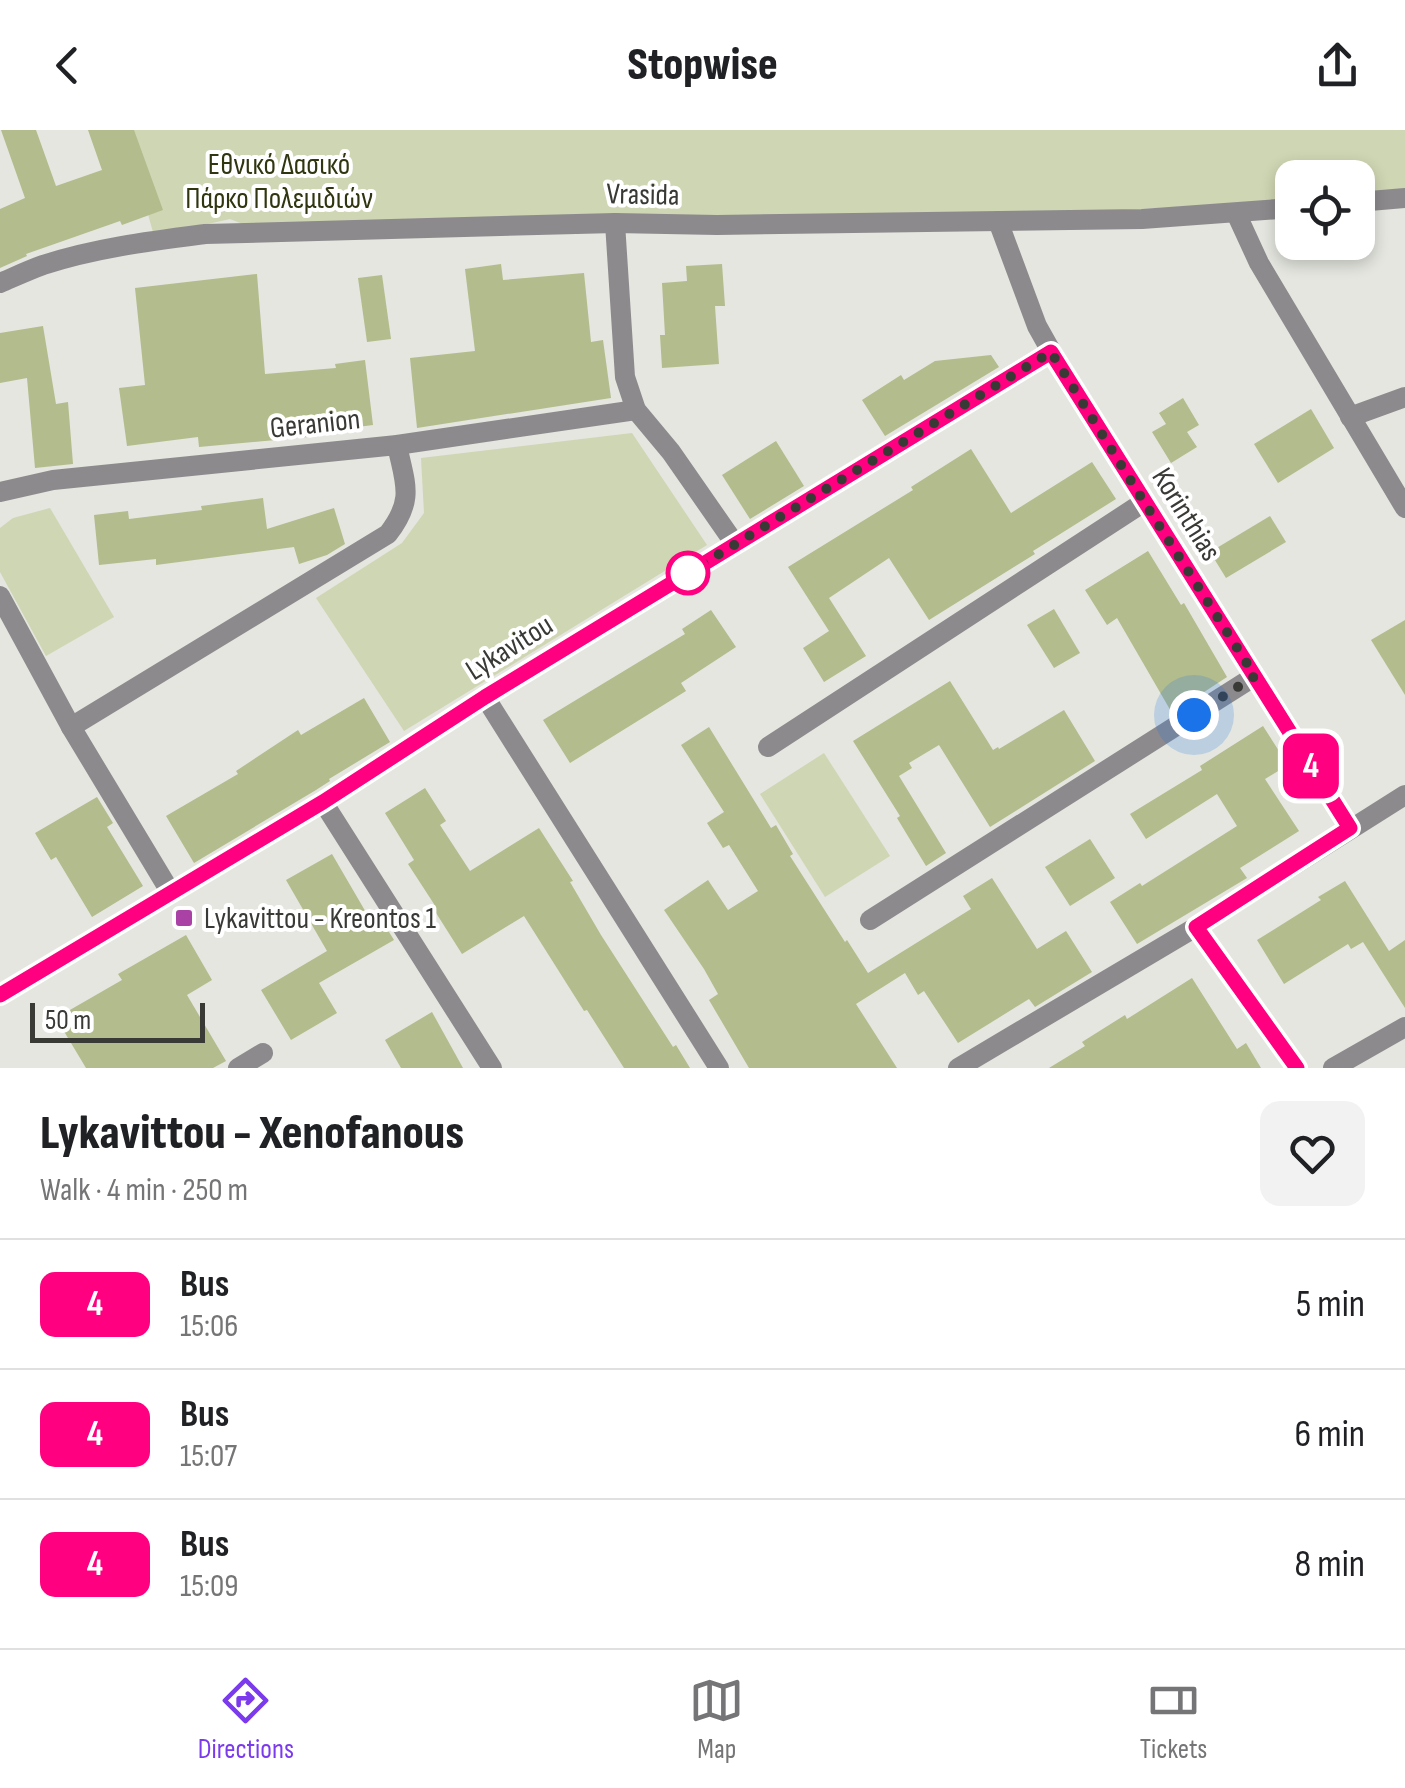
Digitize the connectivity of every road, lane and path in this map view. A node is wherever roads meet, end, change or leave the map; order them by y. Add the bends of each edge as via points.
1 (1405, 198) edge
2 (1375, 201) edge
3 (1275, 210) edge
4 (1236, 213) junction
5 (998, 221) junction
6 (615, 223) junction
7 (0, 284) edge
8 (1051, 352) junction
9 (1405, 397) edge
10 (636, 410) junction
11 (1350, 417) junction
12 (397, 444) junction
13 (0, 492) edge
14 (1144, 502) junction
15 (1405, 508) edge
16 (735, 544) junction
17 (0, 596) edge
18 (1255, 676) junction
19 (485, 697) junction
20 (72, 727) junction
21 (768, 747) dead end
22 (1405, 795) edge
23 (323, 802) junction
24 (1350, 828) junction
25 (171, 893) junction
26 (870, 920) dead end
27 (1196, 927) junction
28 (1, 991) edge
29 (1405, 1027) edge
30 (263, 1053) dead end
31 (238, 1068) edge
32 (492, 1068) edge
33 (719, 1068) edge
34 (958, 1068) edge
35 (1297, 1068) edge
36 (1334, 1068) edge

1 - 2 street
3 - 4 street, Vrasida
4 - 5 street, Vrasida
4 - 11 street
5 - 6 street, Vrasida
5 - 8 street, Korinthias
6 - 7 street, Vrasida via 205,234 80,254
6 - 10 street via 625,377
8 - 14 street, Korinthias
8 - 16 street, Lykavitou
9 - 11 street
10 - 12 street, Geranion
10 - 16 street
11 - 15 street
12 - 13 street, Geranion via 53,480
12 - 20 street via 407,495 388,534
14 - 18 street, Korinthias
14 - 21 street
16 - 19 street, Lykavitou
17 - 20 street
18 - 24 street, Korinthias
18 - 26 street
19 - 23 street, Lykavitou
19 - 33 street
20 - 25 street
22 - 24 street
23 - 25 street, Lykavitou
23 - 32 street
24 - 27 street
25 - 28 street, Lykavitou
27 - 34 street
27 - 35 street
29 - 36 street
30 - 31 street

